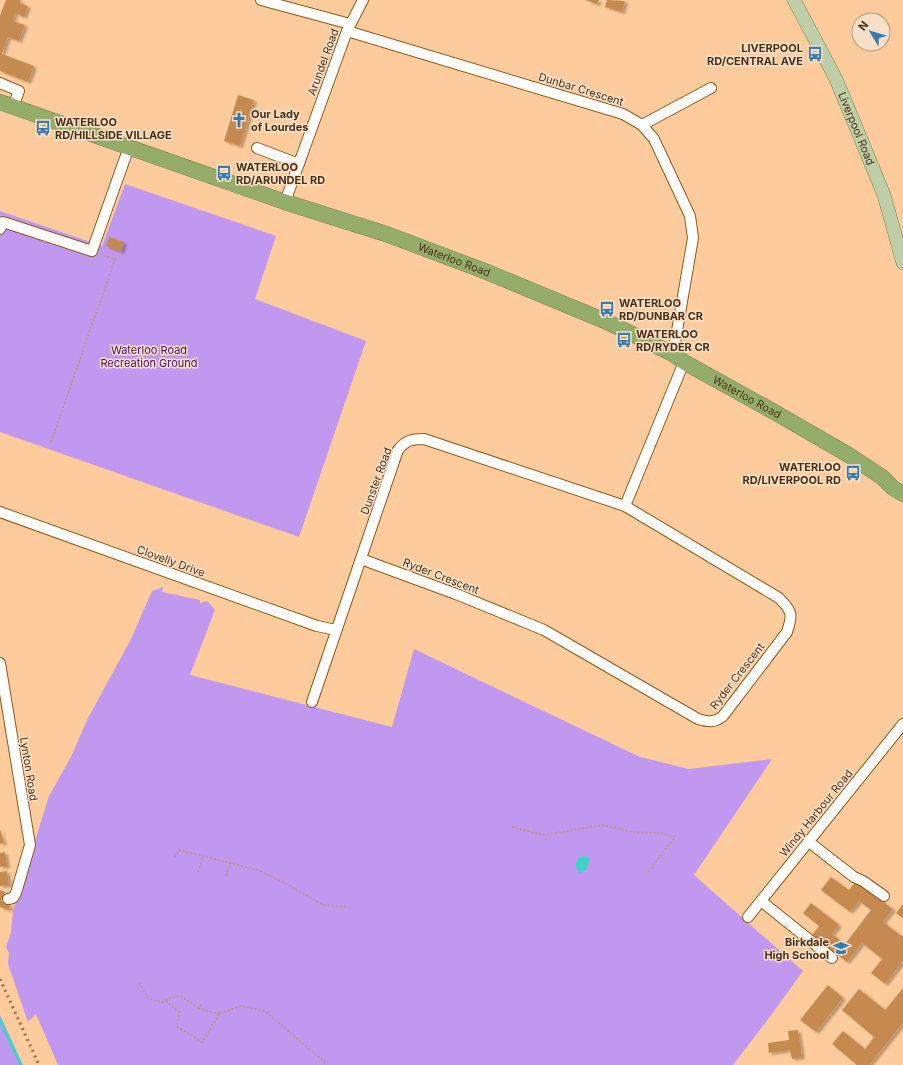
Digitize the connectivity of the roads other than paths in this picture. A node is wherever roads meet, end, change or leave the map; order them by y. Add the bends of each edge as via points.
1 (261, 0) edge
2 (363, 0) edge
3 (794, 0) edge
4 (349, 27) junction
5 (0, 83) edge
6 (711, 88) dead end
7 (7, 104) edge
8 (642, 124) junction
9 (129, 147) junction
10 (257, 148) dead end
11 (299, 164) junction
12 (285, 202) junction
13 (0, 229) edge
14 (903, 264) edge
15 (678, 358) junction
16 (882, 477) junction
17 (903, 481) edge
18 (903, 494) edge
19 (625, 506) junction
20 (0, 512) edge
21 (361, 560) junction
22 (336, 630) junction
23 (0, 663) edge
24 (312, 702) dead end
25 (903, 724) edge
26 (809, 842) junction
27 (884, 896) dead end
28 (8, 899) dead end
29 (761, 901) junction
30 (748, 917) dead end
31 (832, 958) dead end

1 - 4 street, Dunbar Crescent
2 - 4 street, Arundel Road
3 - 14 main road, Liverpool Road via 836,79 884,194
4 - 8 street, Dunbar Crescent via 623,114
4 - 11 street, Arundel Road
5 - 7 street via 19,91
6 - 8 street
7 - 9 highway, Waterloo Road
8 - 15 street, Dunbar Crescent via 654,139 667,165 692,226 693,238
9 - 12 highway, Waterloo Road
9 - 13 street via 92,251 3,222
10 - 11 street
11 - 12 street, Arundel Road
12 - 15 highway, Waterloo Road via 386,234 487,272 605,321
15 - 16 highway, Waterloo Road via 815,435
15 - 19 street
16 - 17 highway, Waterloo Road
16 - 18 highway, Waterloo Road
19 - 21 street, Dunster Road via 424,439 413,439 404,443 398,450
19 - 21 street, Ryder Crescent via 779,598 790,609 791,621 787,632 717,721 707,722 698,719 544,630 456,594
20 - 22 street, Clovelly Drive via 317,626
21 - 22 street, Dunster Road
22 - 24 street, Dunster Road
23 - 28 street, Lynton Road via 30,845 16,893 13,898
25 - 26 street, Windy Harbour Road
26 - 27 street via 854,877
26 - 29 street, Windy Harbour Road
29 - 30 street, Windy Harbour Road
29 - 31 street

